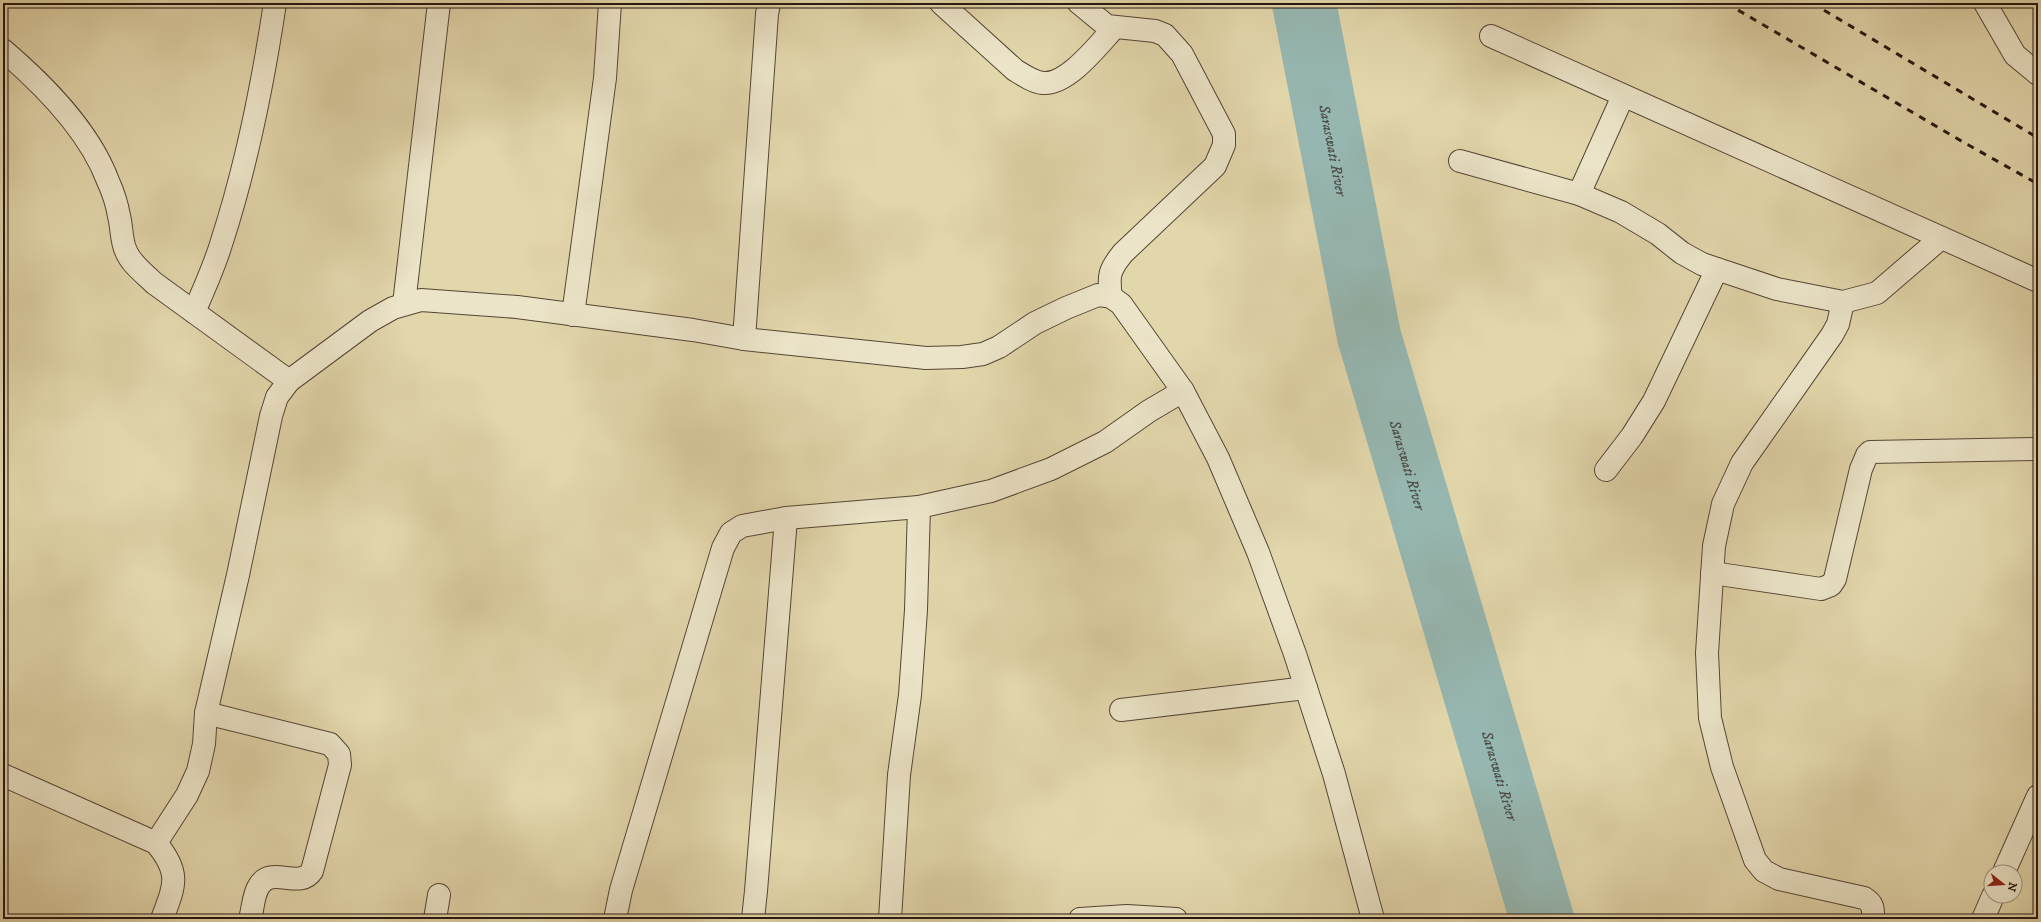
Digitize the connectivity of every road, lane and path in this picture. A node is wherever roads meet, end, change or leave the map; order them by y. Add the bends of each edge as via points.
1 (275, 3) edge
2 (439, 3) edge
3 (610, 3) edge
4 (770, 3) edge
5 (941, 3) edge
6 (1079, 3) edge
7 (1984, 3) edge
8 (1115, 27) junction
9 (1491, 36) dead end
10 (3, 50) edge
11 (2038, 74) edge
12 (1622, 96) junction
13 (1460, 161) dead end
14 (1579, 194) junction
15 (1941, 238) junction
16 (1717, 269) junction
17 (2038, 281) edge
18 (1111, 297) junction
19 (1843, 302) junction
20 (404, 304) junction
21 (194, 312) junction
22 (573, 315) junction
23 (744, 339) junction
24 (289, 381) junction
25 (1183, 391) junction
26 (2038, 449) edge
27 (1606, 470) dead end
28 (919, 507) junction
29 (786, 518) junction
30 (1712, 573) junction
31 (1306, 688) junction
32 (1121, 710) dead end
33 (206, 713) junction
34 (3, 775) edge
35 (2038, 796) edge
36 (156, 843) junction
37 (2008, 864) edge
38 (439, 895) dead end
39 (1990, 904) edge
40 (162, 919) edge
41 (250, 919) edge
42 (435, 919) edge
43 (615, 919) edge
44 (753, 919) edge
45 (890, 919) edge
46 (1080, 919) edge
47 (1176, 919) edge
48 (1374, 919) edge
49 (1873, 919) edge
50 (1983, 919) edge

1 - 21 street via 264,69 241,175 222,242
2 - 20 street
3 - 22 street via 604,78
4 - 23 street via 767,14
5 - 8 street via 1015,70 1043,83 1058,81 1069,73
6 - 8 street via 1107,26
7 - 11 street via 2015,56
8 - 18 street via 1165,34 1182,54 1224,134 1224,146 1215,166 1116,262 1108,279
9 - 12 street
10 - 21 street via 56,100 93,148 108,180 119,214 126,252 154,283
12 - 14 street
12 - 15 street
13 - 14 street
14 - 16 street via 1621,212 1658,234 1682,253
15 - 17 street
15 - 19 street via 1876,292
16 - 19 street via 1777,289
16 - 27 street via 1654,401
18 - 23 street via 1098,295 1035,323 999,347 983,354 962,357 926,358
18 - 25 street via 1121,304
19 - 30 street via 1838,324 1832,336 1739,470 1723,504 1714,546
20 - 22 street via 421,300 517,307
20 - 24 street via 370,321
21 - 24 street
22 - 23 street
24 - 33 street via 277,397 271,416
25 - 28 street via 1105,442 1051,469 992,491
25 - 31 street via 1218,458 1258,552
26 - 30 street via 1870,452 1861,469 1835,579 1831,585 1821,589
28 - 29 street
28 - 45 street via 916,617 910,695 899,775
29 - 43 street via 742,526 731,533 723,548 621,890
29 - 44 street
30 - 49 street via 1707,653 1710,718 1722,767 1755,860 1764,871 1779,879 1864,898 1871,902
31 - 32 street
31 - 48 street via 1334,774
33 - 36 street via 204,744 198,771 187,795
33 - 41 street via 330,744 339,754 340,765 315,866 310,875 300,879 272,876 263,881 256,893
34 - 36 street
35 - 37 street
36 - 40 street via 170,859 174,876 170,899
38 - 42 street
39 - 50 street
46 - 47 street via 1127,916

